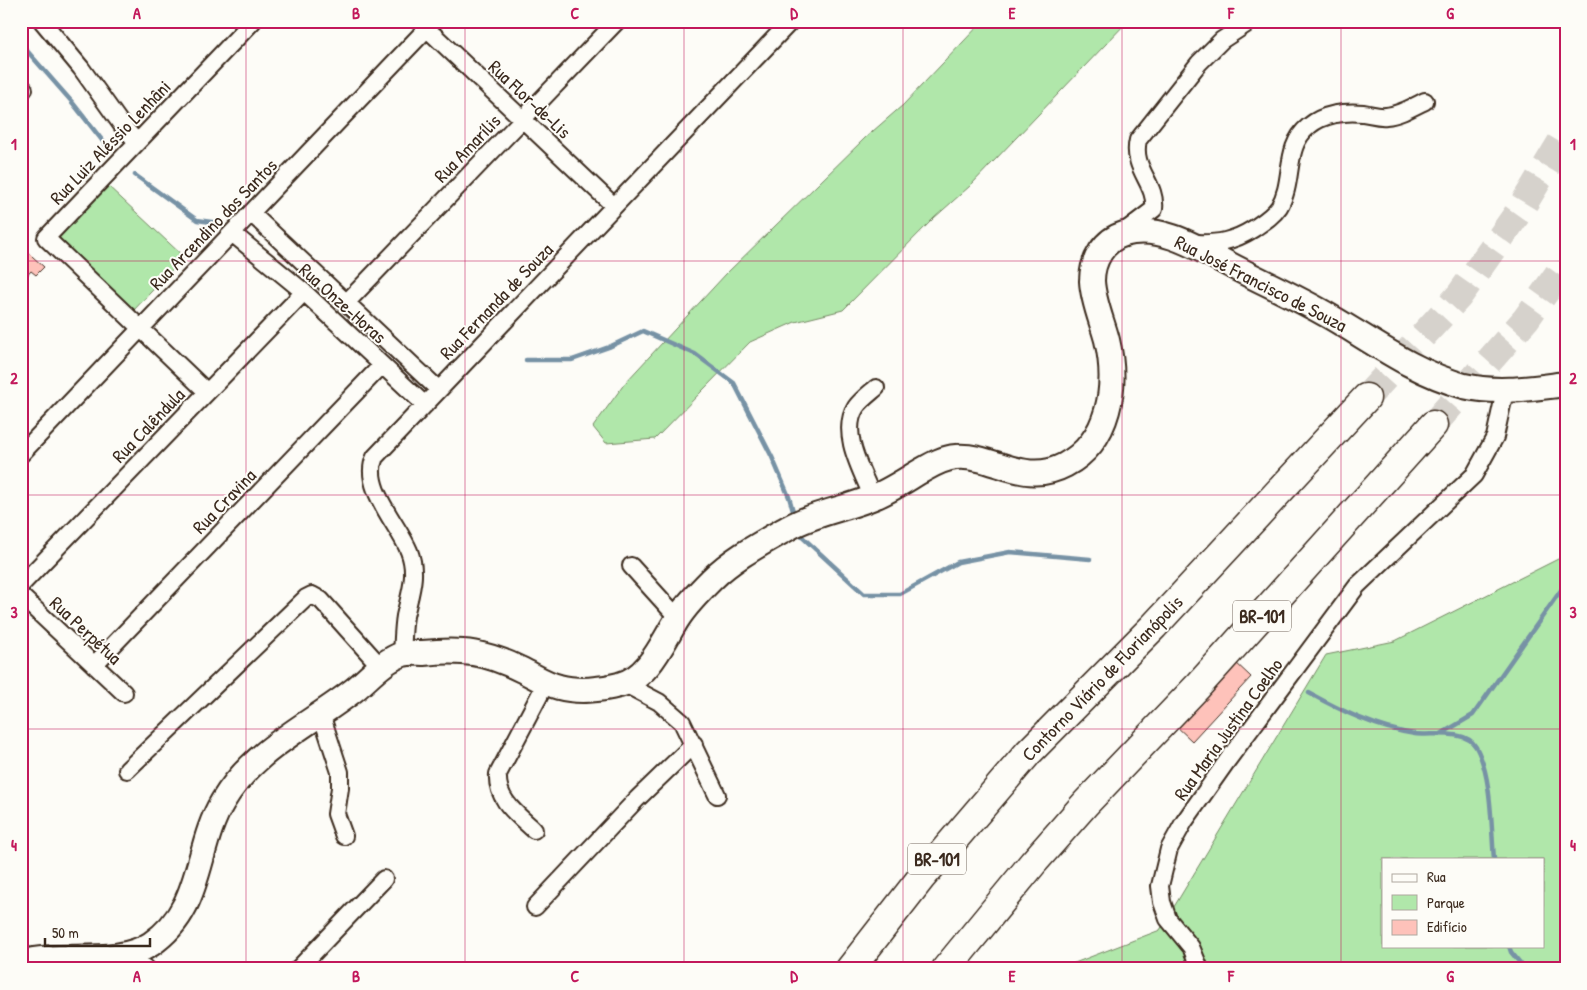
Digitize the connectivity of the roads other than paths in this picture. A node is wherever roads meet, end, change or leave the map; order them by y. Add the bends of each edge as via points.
1 (42, 21) edge
2 (253, 21) edge
3 (616, 21) edge
4 (791, 21) edge
5 (1251, 21) edge
6 (427, 24) edge
7 (1425, 101) dead end
8 (523, 119) junction
9 (137, 142) junction
10 (614, 206) junction
11 (251, 213) junction
12 (232, 233) junction
13 (1119, 235) junction
14 (1185, 242) junction
15 (304, 292) junction
16 (346, 303) junction
17 (140, 328) junction
18 (382, 365) junction
19 (1566, 384) edge
20 (876, 388) dead end
21 (439, 390) junction
22 (1505, 391) junction
23 (207, 392) junction
24 (1366, 398) tunnel mouth
25 (425, 405) junction
26 (1433, 425) tunnel mouth
27 (21, 454) edge
28 (873, 498) junction
29 (632, 566) dead end
30 (21, 586) edge
31 (21, 596) edge
32 (678, 618) junction
33 (402, 654) junction
34 (94, 665) junction
35 (381, 666) junction
36 (546, 683) junction
37 (625, 684) junction
38 (124, 693) dead end
39 (322, 714) junction
40 (694, 744) junction
41 (127, 770) dead end
42 (717, 794) dead end
43 (534, 830) dead end
44 (344, 836) dead end
45 (384, 879) dead end
46 (536, 908) dead end
47 (123, 954) junction
48 (21, 963) edge
49 (147, 969) edge
50 (298, 969) edge
51 (850, 969) edge
52 (946, 969) edge
53 (1200, 969) edge

1 - 9 street
2 - 9 street, Rua Luiz Aléssio Lenhâni
3 - 8 street, Rua Amarílis
4 - 10 street, Rua Fernanda de Souza
5 - 13 street via 1222,40 1199,63 1138,140 1137,161 1154,196 1154,209
6 - 8 street, Rua Flor-de-Lis
6 - 11 street, Rua Arcendino dos Santos
7 - 14 street via 1389,116 1343,113 1315,122 1294,145 1284,195 1268,219 1227,242
8 - 10 street, Rua Flor-de-Lis
8 - 16 street, Rua Amarílis
9 - 17 street, Rua Luiz Aléssio Lenhâni via 46,238
10 - 21 street, Rua Fernanda de Souza
11 - 12 street, Rua Arcendino dos Santos
11 - 16 street, Rua Onze-Horas
12 - 15 street, Rua Onze-Horas
12 - 17 street, Rua Arcendino dos Santos
13 - 14 street, Rua José Francisco de Souza via 1160,232
13 - 28 street via 1106,244 1095,261 1092,278 1112,367 1106,416 1089,447 1055,470 1035,472 1010,470 975,459 953,457 939,461
14 - 22 street, Rua José Francisco de Souza via 1326,314 1413,367 1468,387
15 - 18 street, Rua Onze-Horas
15 - 23 street, Rua Calêndula
16 - 21 street, Rua Onze-Horas
17 - 23 street, Rua Luiz Aléssio Lenhâni
17 - 27 street, Rua Arcendino dos Santos
18 - 25 street, Rua Onze-Horas
18 - 34 street, Rua Cravina
19 - 22 street, Rua José Francisco de Souza
20 - 28 street via 855,408 850,420 857,458
21 - 25 street, Rua Fernanda de Souza
22 - 53 street, Rua Maria Justina Coelho via 1495,437 1474,474 1357,586 1227,761 1169,849 1160,886 1162,902 1168,919 1191,948
23 - 30 street, Rua Calêndula
24 - 51 highway, Contorno Viário de Florianópolis / BR-101 via 1154,626 1028,754 927,871
25 - 33 street, Rua Fernanda de Souza via 375,456 371,465 376,490 413,564 414,583 405,616
26 - 52 highway, BR-101 via 1198,686 1086,802
28 - 32 street via 803,520 763,542 716,574
29 - 32 street
31 - 34 street, Rua Perpétua
32 - 37 street via 643,670
33 - 35 street
33 - 36 street via 449,650 481,653
34 - 38 street, Rua Perpétua
35 - 39 street
35 - 41 street via 321,600 312,595
36 - 37 street via 582,690
36 - 43 street via 498,774 497,785 500,795
37 - 40 street via 674,712
39 - 44 street via 340,772 336,814
39 - 47 street via 270,748 242,774 220,805 194,889 183,910 149,946
40 - 42 street
40 - 46 street via 631,805
45 - 50 street
47 - 48 street via 37,958
47 - 49 street

